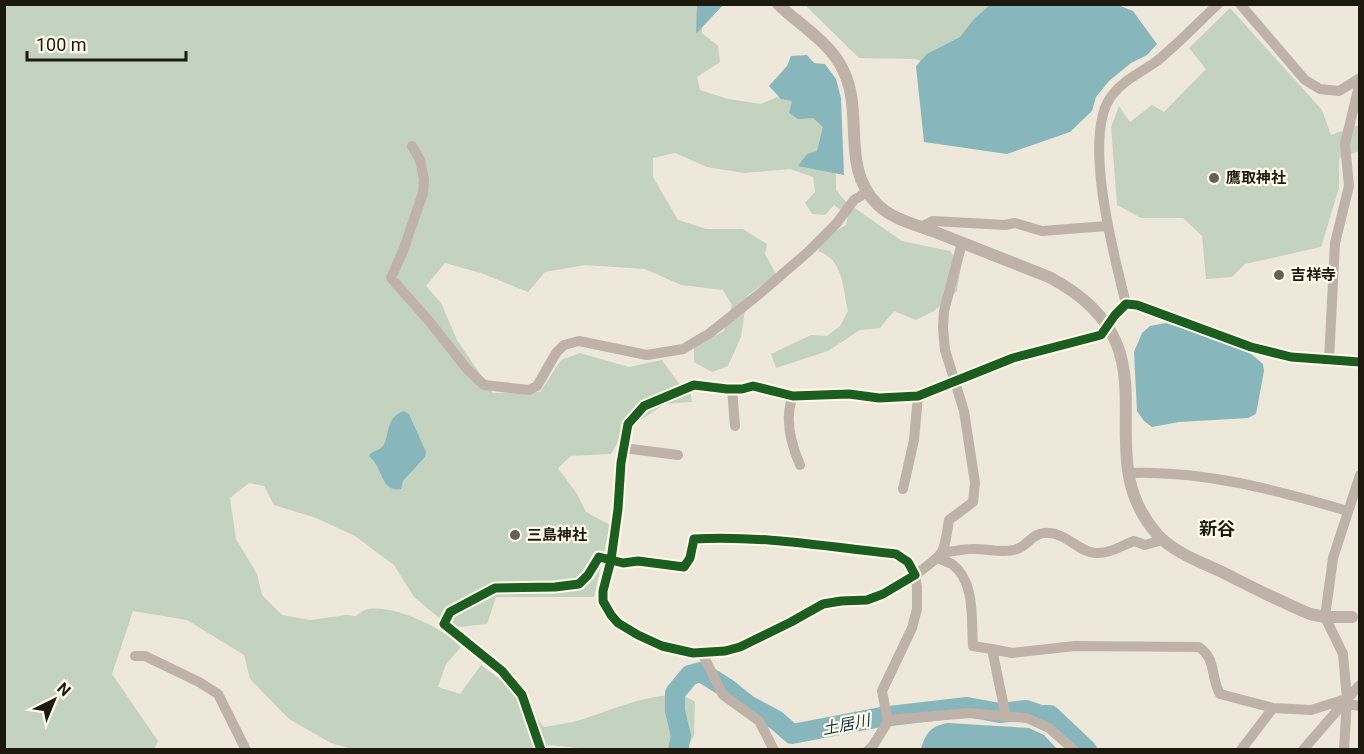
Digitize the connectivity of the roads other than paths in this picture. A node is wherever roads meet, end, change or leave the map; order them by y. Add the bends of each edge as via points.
1 (777, 4) edge
2 (1218, 4) edge
3 (1240, 4) edge
4 (1359, 78) edge
5 (412, 146) dead end
6 (867, 192) junction
7 (1107, 226) junction
8 (921, 227) junction
9 (962, 243) junction
10 (1126, 304) junction
11 (1107, 325) junction
12 (1329, 360) junction
13 (1359, 362) edge
14 (956, 380) junction
15 (732, 389) junction
16 (793, 396) junction
17 (918, 396) junction
18 (735, 426) dead end
19 (623, 448) junction
20 (678, 456) dead end
21 (800, 465) dead end
22 (1128, 473) junction
23 (1359, 475) edge
24 (903, 489) dead end
25 (1348, 511) junction
26 (1162, 540) junction
27 (941, 555) junction
28 (611, 560) junction
29 (915, 574) junction
30 (1325, 617) junction
31 (1352, 617) dead end
32 (992, 649) junction
33 (700, 651) junction
34 (135, 656) dead end
35 (1359, 685) edge
36 (1347, 701) junction
37 (1359, 705) edge
38 (1274, 708) junction
39 (1006, 717) junction
40 (888, 721) junction
41 (246, 750) edge
42 (541, 750) edge
43 (774, 750) edge
44 (868, 750) edge
45 (1074, 750) edge
46 (1241, 750) edge
47 (1303, 750) edge
48 (1344, 750) edge

1 - 6 street via 828,47 844,72 851,94 857,173
2 - 7 street via 1156,62 1111,95 1100,121
3 - 4 street via 1305,80 1320,89 1339,90
4 - 12 street via 1345,144 1349,186 1335,243
5 - 6 street via 420,160 423,193 391,278 484,385 529,390 537,386 564,345 579,341 647,355 682,349 710,333 808,252 854,200
6 - 8 street via 879,206
7 - 8 street via 1042,231 1015,223 933,220
7 - 10 street
8 - 9 street
9 - 11 street via 1070,288
9 - 14 street via 943,328 945,350
10 - 11 street
10 - 12 street via 1251,347 1291,357
11 - 14 street via 1101,335 1013,358
11 - 22 street via 1126,374
12 - 13 street
14 - 17 street
14 - 27 street via 975,483 973,502 950,520
15 - 16 street via 753,386
15 - 18 street
15 - 19 street via 694,386 644,406 628,424
16 - 17 street
16 - 21 street via 789,420
17 - 24 street via 914,440
19 - 20 street
19 - 28 street
22 - 25 street via 1159,472 1213,479 1275,490
22 - 26 street via 1137,506
23 - 25 street
25 - 30 street via 1333,558
26 - 27 street via 1144,545 1134,541 1096,554 1058,534 1044,533 1010,551 970,549
26 - 30 street via 1295,608
27 - 29 street
27 - 32 street via 964,579 970,596 973,646
28 - 29 street via 684,567 694,539 773,540 896,554 908,562
28 - 33 street via 603,600 618,623 662,646 680,652
28 - 42 street via 599,557 579,584 495,588 450,612 444,624 502,671 522,695
29 - 33 street via 867,600 823,604 740,647
29 - 40 street via 917,609 912,628 882,691
30 - 31 street
30 - 36 street via 1342,654
32 - 38 street via 1012,653 1075,646 1199,647 1212,662 1214,684 1220,694
32 - 39 street
33 - 43 street via 723,695 759,721
34 - 41 street via 145,656 218,694
35 - 36 street
36 - 37 street
36 - 38 street via 1311,710
36 - 47 street
36 - 48 street
38 - 46 street
39 - 40 street via 969,713
39 - 45 street via 1027,718 1049,728
40 - 44 street

